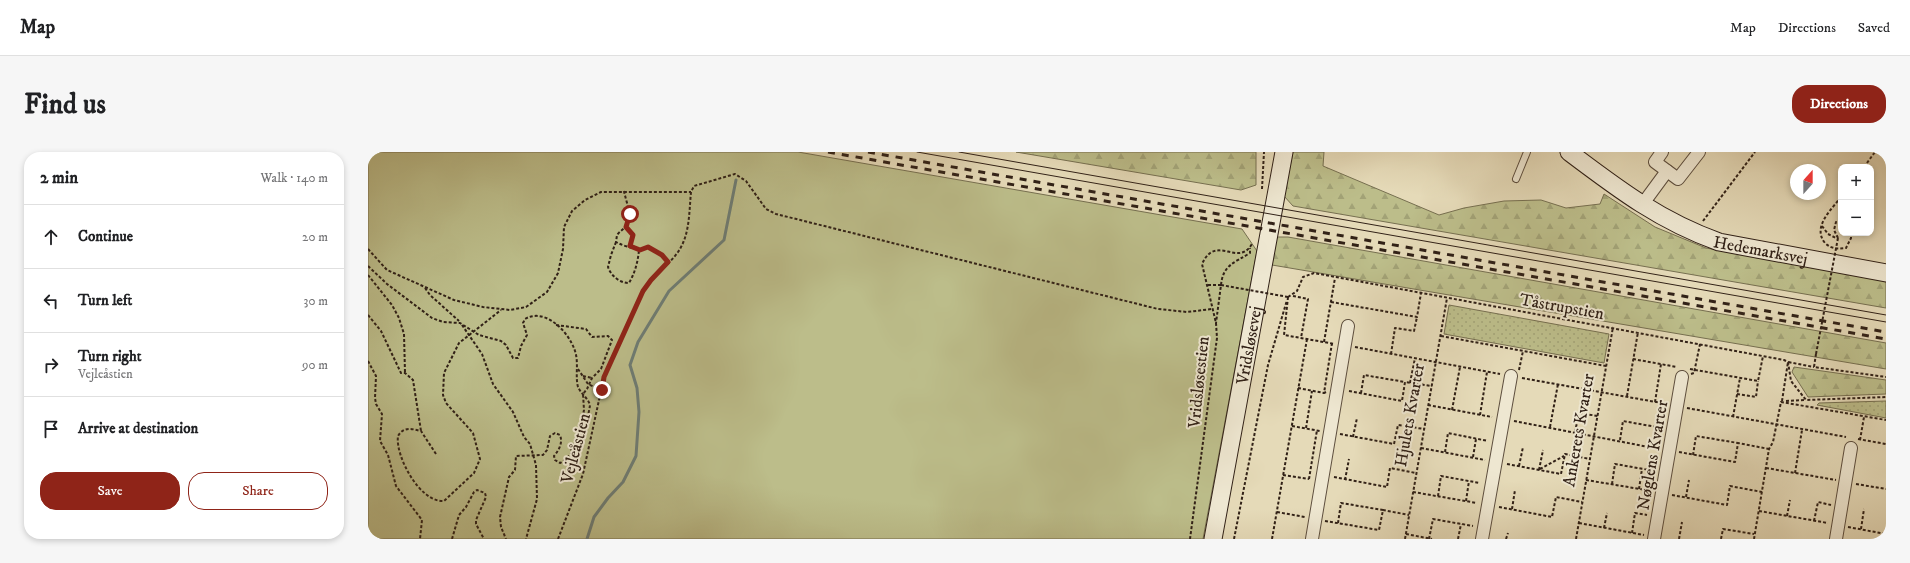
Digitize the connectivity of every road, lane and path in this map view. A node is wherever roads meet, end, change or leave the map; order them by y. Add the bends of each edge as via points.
1 (1264, 152) edge
2 (1284, 152) edge
3 (1528, 152) edge
4 (1569, 152) edge
5 (1662, 152) edge
6 (1699, 152) edge
7 (1755, 152) edge
8 (1875, 152) edge
9 (1866, 164) edge
10 (1666, 171) junction
11 (1516, 178) dead end
12 (1262, 190) dead end
13 (624, 191) junction
14 (691, 192) junction
15 (1839, 200) edge
16 (1642, 205) junction
17 (1838, 222) edge
18 (1822, 225) junction
19 (626, 227) junction
20 (1696, 234) junction
21 (1851, 236) edge
22 (1838, 239) junction
23 (616, 242) junction
24 (1254, 242) dead end
25 (630, 246) junction
26 (1251, 247) junction
27 (639, 249) junction
28 (368, 250) edge
29 (668, 262) junction
30 (368, 266) edge
31 (1886, 273) edge
32 (368, 276) edge
33 (1335, 278) junction
34 (1208, 285) junction
35 (1221, 285) junction
36 (424, 287) junction
37 (1421, 293) junction
38 (1292, 296) junction
39 (1288, 298) junction
40 (1447, 298) junction
41 (1331, 302) junction
42 (502, 309) junction
43 (1212, 309) junction
44 (368, 315) edge
45 (1417, 317) junction
46 (460, 323) junction
47 (1216, 323) junction
48 (556, 325) junction
49 (566, 326) junction
50 (1348, 326) dead end
51 (1613, 327) junction
52 (562, 331) junction
53 (472, 332) junction
54 (1638, 332) junction
55 (469, 334) junction
56 (1440, 336) junction
57 (1301, 338) dead end
58 (1307, 339) dead end
59 (1324, 342) dead end
60 (1700, 344) junction
61 (1523, 351) junction
62 (1391, 354) dead end
63 (1763, 356) junction
64 (1415, 358) dead end
65 (1633, 359) junction
66 (368, 362) edge
67 (1788, 362) junction
68 (1661, 364) junction
69 (1606, 366) junction
70 (1460, 367) dead end
71 (1814, 367) junction
72 (577, 368) junction
73 (1684, 371) junction
74 (1487, 372) dead end
75 (1695, 372) junction
76 (405, 373) junction
77 (1515, 373) joint
78 (582, 376) junction
79 (1886, 377) edge
80 (592, 378) junction
81 (1740, 378) junction
82 (1758, 381) junction
83 (1405, 382) junction
84 (1410, 383) junction
85 (1558, 384) dead end
86 (589, 385) junction
87 (1432, 386) junction
88 (1298, 388) junction
89 (1338, 389) junction
90 (602, 390) junction
91 (1312, 391) junction
92 (1324, 393) dead end
93 (583, 394) junction
94 (1361, 394) junction
95 (1737, 394) junction
96 (1627, 396) dead end
97 (1886, 398) edge
98 (1806, 400) junction
99 (1655, 402) dead end
100 (1782, 402) junction
101 (1428, 405) junction
102 (1452, 410) junction
103 (1480, 415) junction
104 (1598, 416) junction
105 (1864, 416) junction
106 (1733, 417) dead end
107 (1357, 418) dead end
108 (1503, 419) junction
109 (1886, 420) edge
110 (1777, 425) junction
111 (1292, 426) junction
112 (1550, 427) junction
113 (1306, 428) junction
114 (1424, 429) junction
115 (1317, 430) junction
116 (1673, 430) junction
117 (1802, 430) junction
118 (421, 431) junction
119 (1575, 432) junction
120 (1330, 433) junction
121 (1594, 435) junction
122 (1353, 437) junction
123 (1476, 439) junction
124 (1620, 440) junction
125 (1499, 443) junction
126 (1738, 443) junction
127 (1856, 444) junction
128 (1886, 444) edge
129 (1523, 447) dead end
130 (1421, 448) junction
131 (1769, 449) junction
132 (1543, 450) dead end
133 (1670, 451) junction
134 (570, 453) junction
135 (1445, 453) junction
136 (436, 454) dead end
137 (1693, 455) junction
138 (533, 456) junction
139 (1564, 456) junction
140 (1472, 458) junction
141 (1349, 459) dead end
142 (1590, 459) junction
143 (1496, 462) junction
144 (1519, 466) junction
145 (1766, 468) junction
146 (1642, 469) junction
147 (1539, 470) junction
148 (1417, 473) junction
149 (1666, 473) junction
150 (1795, 473) junction
151 (1283, 475) junction
152 (1309, 479) junction
153 (1322, 479) junction
154 (1345, 480) junction
155 (1586, 480) junction
156 (1689, 480) dead end
157 (1469, 481) junction
158 (1845, 482) junction
159 (1612, 484) junction
160 (1491, 485) junction
161 (1639, 489) junction
162 (1886, 489) edge
163 (1515, 490) dead end
164 (1413, 492) junction
165 (1762, 492) junction
166 (1662, 493) junction
167 (1438, 496) junction
168 (1686, 497) junction
169 (1790, 500) dead end
170 (1466, 501) junction
171 (1582, 502) junction
172 (1488, 505) junction
173 (1841, 506) junction
174 (1512, 509) junction
175 (1864, 509) dead end
176 (1383, 510) junction
177 (1759, 511) junction
178 (1277, 512) junction
179 (1607, 512) dead end
180 (1409, 515) junction
181 (1787, 516) junction
182 (1658, 517) junction
183 (1315, 519) junction
184 (1814, 521) junction
185 (1682, 522) dead end
186 (1338, 523) junction
187 (1579, 523) junction
188 (1461, 524) junction
189 (1838, 525) junction
190 (1604, 528) junction
191 (1861, 529) junction
192 (1508, 532) dead end
193 (1632, 533) junction
194 (1406, 534) junction
195 (1483, 534) edge
196 (1754, 534) junction
197 (1886, 534) edge
198 (1654, 538) edge
199 (420, 539) edge
200 (452, 539) edge
201 (484, 539) edge
202 (506, 539) edge
203 (526, 539) edge
204 (558, 539) edge
205 (1190, 539) edge
206 (1213, 539) edge
207 (1234, 539) edge
208 (1272, 539) edge
209 (1312, 539) edge
210 (1405, 539) edge
211 (1431, 539) edge
212 (1458, 539) edge
213 (1506, 539) edge
214 (1576, 539) edge
215 (1679, 539) edge
216 (1721, 539) edge
217 (1754, 539) edge
218 (1836, 539) edge

1 - 12 path
2 - 206 street, Vridsløsevej
3 - 11 lane
4 - 16 street, Hedemarksvej
5 - 10 street via 1654,162
6 - 10 street via 1678,179
7 - 20 path via 1705,218
8 - 9 path
10 - 16 street
13 - 14 path
13 - 19 path via 630,214
13 - 42 path via 601,192 585,200 572,211 564,228 558,273 547,292 526,307
14 - 29 path, Vejleåstien via 684,241
14 - 43 path via 694,186 735,174 746,181 766,208 776,214 1158,309 1174,312
15 - 18 path
16 - 20 street, Hedemarksvej
17 - 22 path via 1834,230
18 - 21 path via 1822,239 1827,245 1838,249 1846,248
18 - 22 path via 1824,230
19 - 23 path via 617,235
19 - 25 path via 633,235
20 - 31 street, Hedemarksvej via 1718,242
22 - 71 path, bridge
23 - 25 path via 622,246
23 - 27 path via 608,267 616,278 625,283 630,283
24 - 26 path
25 - 27 path
26 - 34 path, Vridsløsestien via 1240,254 1222,250 1209,253 1202,264
26 - 35 path via 1250,253 1227,267 1222,274
27 - 29 path via 654,249
28 - 36 path via 387,270
29 - 90 path, Vejleåstien via 643,291 604,377
30 - 46 path via 432,318 443,322
32 - 76 path via 392,305 399,318 404,334
33 - 37 path, Tåstrupstien
33 - 38 path, Tåstrupstien via 1314,273 1307,275 1300,282 1298,292
33 - 41 path
34 - 35 path
34 - 43 path, Vridsløsestien
35 - 39 path, bridge
35 - 47 path
36 - 42 path via 454,300
36 - 46 path via 430,296
37 - 40 path, Tåstrupstien
37 - 45 path
38 - 39 path
38 - 57 path via 1308,299
39 - 207 path, Vridsløsevej via 1268,364
40 - 51 path, Tåstrupstien
40 - 56 path, Hjulets Kvarter
41 - 45 path
41 - 59 path
42 - 53 path
43 - 47 path, Vridsløsestien
44 - 76 path via 381,331 401,373
45 - 62 path via 1414,332 1395,328
46 - 53 path
46 - 55 path
47 - 205 path, Vridsløsestien via 1217,338 1212,380
48 - 49 path
48 - 52 path
48 - 53 path via 539,315 525,319 523,322 527,335 518,358 515,359 501,341
49 - 52 path
49 - 80 path via 586,329 592,337 612,338 601,369
50 - 89 street
51 - 54 path, Tåstrupstien
51 - 69 path, Ankerets Kvarter
52 - 72 path via 575,350
53 - 55 path
54 - 60 path, Tåstrupstien
54 - 65 path
55 - 118 path via 459,343 444,373 443,395 446,403 474,433 480,459 474,472 444,501 433,500 421,491 410,474 397,444 400,432 410,428
55 - 138 path via 482,354 493,384 513,412 524,437 530,444
56 - 61 path
56 - 87 path, Hjulets Kvarter
58 - 88 path
60 - 63 path, Tåstrupstien
60 - 75 path
61 - 69 path
61 - 77 path
63 - 67 path, Tåstrupstien
63 - 82 path
64 - 84 path
65 - 68 path
65 - 96 path
66 - 199 path via 376,376 375,398 382,414 380,441 388,455 396,486 422,520
67 - 71 path, Tåstrupstien
67 - 98 path via 1791,381
67 - 100 path
68 - 73 path
68 - 99 path
69 - 104 path, Ankerets Kvarter
70 - 102 path
71 - 79 path, Tåstrupstien
72 - 78 path
72 - 93 path via 576,380
73 - 75 path
73 - 116 street, Nøglens Kvarter
74 - 103 path
75 - 81 path
76 - 118 path via 413,380
77 - 108 street
78 - 80 path
78 - 86 path
80 - 86 path
81 - 82 path
81 - 95 path
82 - 95 path via 1756,397
83 - 84 path
83 - 94 path via 1364,375
83 - 94 path via 1402,401
84 - 87 path
85 - 112 path
86 - 90 path
86 - 93 path
87 - 101 path, Hjulets Kvarter
88 - 91 path
88 - 111 path
89 - 94 path
89 - 120 street
90 - 204 path, Vejleåstien via 583,474
91 - 92 path
91 - 113 path
93 - 134 path via 584,410 581,425
93 - 134 path via 588,401 589,411 580,438
95 - 106 path
97 - 98 path
98 - 100 path
100 - 105 path
100 - 110 path
101 - 102 path
101 - 114 path, Hjulets Kvarter
102 - 103 path
103 - 108 path
104 - 119 path via 1579,413
104 - 121 path, Ankerets Kvarter
105 - 109 path
105 - 127 path
107 - 122 path
108 - 112 path
108 - 125 street
110 - 117 path
110 - 131 path
111 - 113 path
111 - 151 path
112 - 119 path
113 - 115 path
114 - 122 path via 1398,425 1394,444
114 - 130 path, Hjulets Kvarter
115 - 120 path
115 - 152 path
116 - 124 path via 1623,421
116 - 133 street, Nøglens Kvarter
117 - 127 path
117 - 150 path
118 - 136 path
119 - 121 path
120 - 122 path
120 - 153 street
121 - 124 path
121 - 142 path, Ankerets Kvarter
123 - 125 path
123 - 135 path via 1448,434
123 - 140 path
124 - 133 path
125 - 143 street
126 - 131 path
126 - 137 path via 1735,462
126 - 137 path via 1696,436
127 - 128 path
127 - 158 street
129 - 144 path
130 - 135 path
130 - 148 path, Hjulets Kvarter
131 - 145 path
132 - 147 path
133 - 137 path
133 - 149 street, Nøglens Kvarter
134 - 138 path via 563,462 555,460 554,456 562,439 555,433 550,436 545,453
135 - 140 path
138 - 202 path via 516,456 515,470 509,477 500,517
138 - 203 path via 538,484 537,499
139 - 142 path via 1565,454
139 - 147 path
139 - 147 path via 1561,474
140 - 143 path
141 - 154 path
142 - 155 path, Ankerets Kvarter
143 - 144 path
143 - 160 street
144 - 147 path
145 - 150 path
145 - 165 path
146 - 149 path
146 - 159 path via 1615,464
146 - 161 path
148 - 154 path via 1390,468 1387,487
148 - 164 path, Hjulets Kvarter
149 - 166 street, Nøglens Kvarter
150 - 158 path
151 - 152 path
151 - 178 path
152 - 153 path
153 - 154 path
153 - 183 street
155 - 159 path
155 - 171 path, Ankerets Kvarter
156 - 168 path
157 - 160 path
157 - 167 path via 1441,476
157 - 170 path
158 - 162 path
158 - 173 street
159 - 161 path
160 - 172 street
161 - 166 path
163 - 174 path
164 - 167 path
164 - 180 path, Hjulets Kvarter
165 - 168 path via 1730,486 1727,505
165 - 177 path
166 - 168 path
166 - 182 street, Nøglens Kvarter
167 - 170 path
169 - 181 path
170 - 172 path
171 - 174 path via 1556,497 1552,517
171 - 187 path, Ankerets Kvarter
172 - 174 path
172 - 195 street
173 - 184 path via 1818,502
173 - 189 street
175 - 191 path
176 - 180 path
176 - 186 path via 1379,530
176 - 186 path via 1341,503
177 - 181 path
177 - 196 path
178 - 183 path
178 - 208 path
179 - 190 path
180 - 194 path, Hjulets Kvarter
181 - 184 path
182 - 193 path via 1635,513
182 - 198 street, Nøglens Kvarter
183 - 186 path
183 - 209 street
184 - 189 path
185 - 215 path
187 - 190 path
187 - 214 path, Ankerets Kvarter
188 - 195 path
188 - 211 path via 1433,519
188 - 212 path
189 - 191 path
189 - 218 street
190 - 193 path
191 - 197 path
192 - 213 path
193 - 198 path
194 - 210 path, Hjulets Kvarter
194 - 211 path
196 - 216 path via 1722,529
196 - 217 path
200 - 201 path via 458,515 477,490 485,493 486,497 476,520

